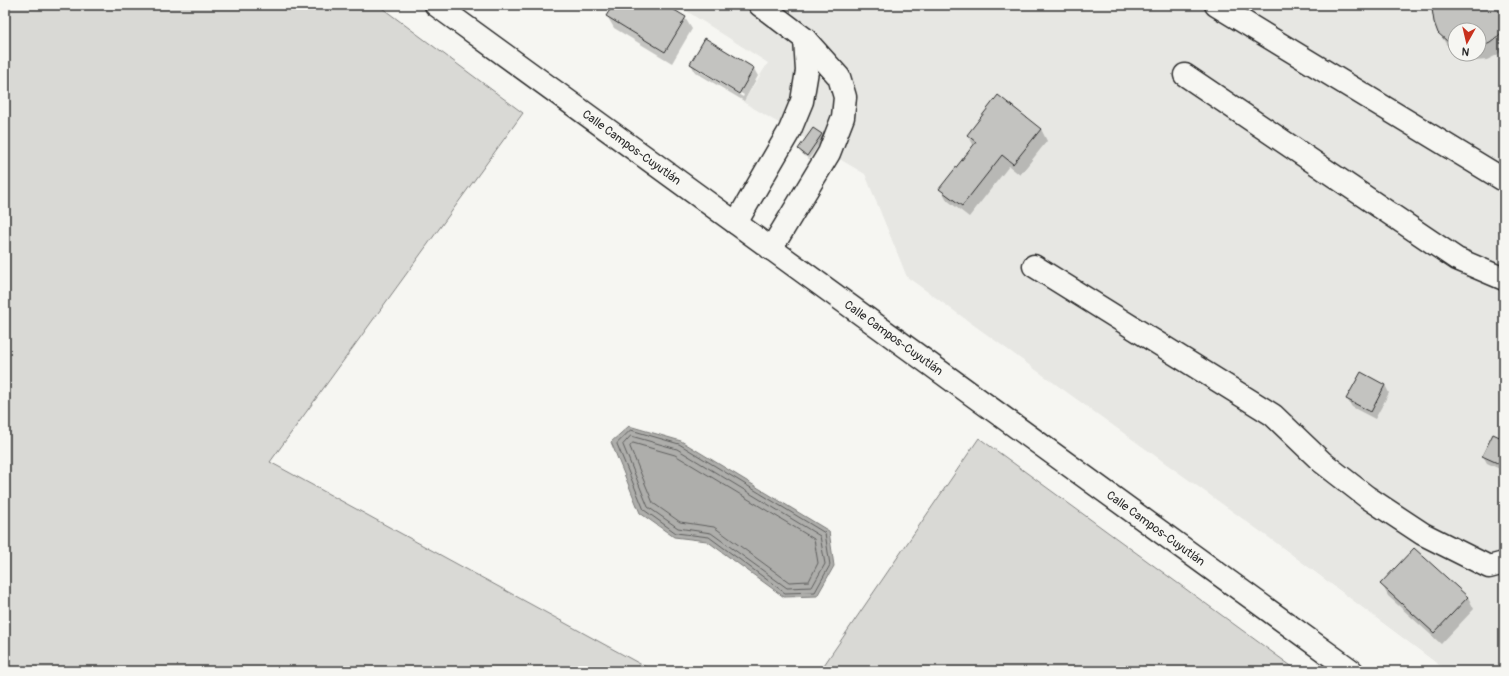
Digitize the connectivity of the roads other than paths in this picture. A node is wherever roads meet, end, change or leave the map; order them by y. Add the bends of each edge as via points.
1 (436, 5) edge
2 (760, 5) edge
3 (1216, 5) edge
4 (805, 40) junction
5 (1185, 75) dead end
6 (1504, 180) edge
7 (736, 223) junction
8 (771, 248) junction
9 (1034, 266) dead end
10 (1504, 279) edge
11 (1499, 570) edge
12 (1352, 671) edge

1 - 7 street, Calle Campos-Cuyutlán
2 - 4 street
3 - 6 street
4 - 7 street via 807,71 802,101 790,130
4 - 8 street via 839,77 845,97 843,116 829,153
5 - 10 street via 1456,259
7 - 8 street, Calle Campos-Cuyutlán
8 - 12 street, Calle Campos-Cuyutlán
9 - 11 street via 1274,415 1322,462 1367,497 1422,534

